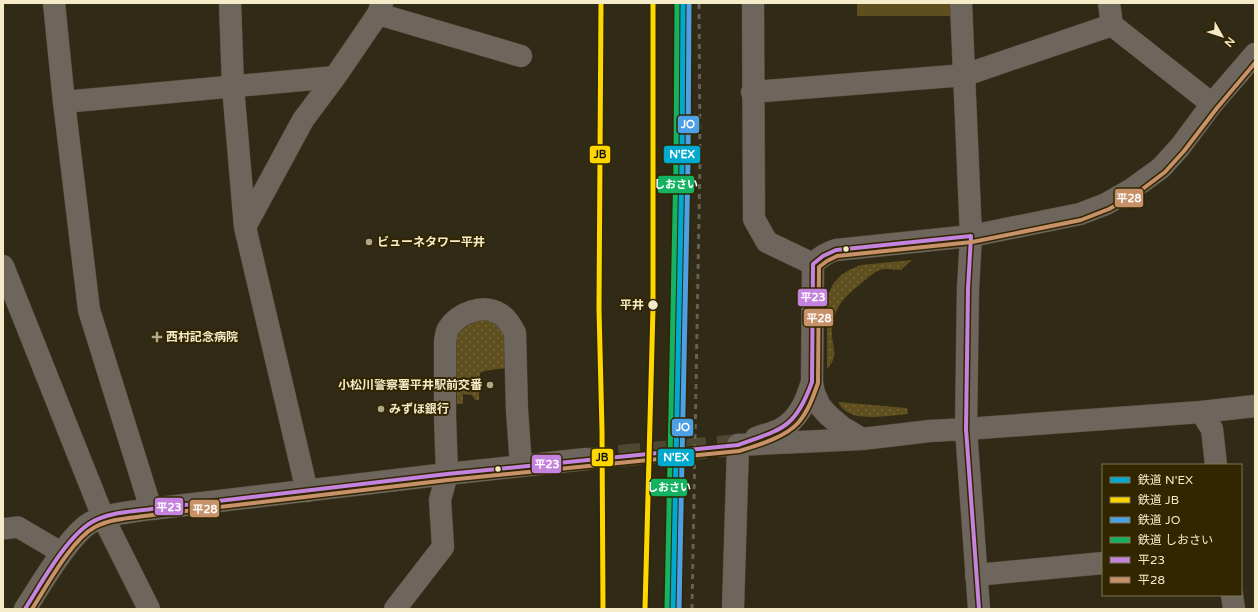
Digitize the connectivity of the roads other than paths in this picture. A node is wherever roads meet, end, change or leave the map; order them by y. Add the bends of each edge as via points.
1 (54, 3) edge
2 (230, 3) edge
3 (753, 3) edge
4 (961, 3) edge
5 (1109, 3) edge
6 (380, 8) edge
7 (1112, 25) junction
8 (1255, 54) edge
9 (521, 56) dead end
10 (965, 75) junction
11 (335, 77) junction
12 (233, 87) junction
13 (752, 92) junction
14 (64, 102) junction
15 (1212, 104) junction
16 (245, 227) junction
17 (971, 236) junction
18 (813, 264) junction
19 (3, 266) edge
20 (812, 382) junction
21 (1255, 406) edge
22 (1201, 412) junction
23 (966, 429) junction
24 (862, 439) junction
25 (738, 446) junction
26 (586, 460) tunnel mouth
27 (1216, 464) edge
28 (521, 466) junction
29 (447, 474) junction
30 (307, 491) junction
31 (151, 509) junction
32 (103, 517) junction
33 (3, 529) edge
34 (62, 553) junction
35 (1102, 563) edge
36 (976, 575) junction
37 (1232, 596) edge
38 (25, 609) edge
39 (149, 609) edge
40 (395, 609) edge
41 (733, 609) edge
42 (978, 609) edge
43 (1234, 609) edge

1 - 14 street
2 - 12 street
3 - 13 street
4 - 10 street
5 - 7 street
6 - 9 street
6 - 11 street
7 - 10 street
7 - 15 street
8 - 15 street
10 - 13 street
10 - 17 street
11 - 12 street
11 - 16 street via 303,120
12 - 14 street
12 - 16 street
13 - 18 street via 754,218 767,242
14 - 31 street via 89,310
15 - 17 street via 1176,152 1161,168 1132,190 1080,214
16 - 30 street
17 - 18 street via 836,250 826,252
17 - 23 street
18 - 20 street
19 - 32 street
20 - 24 street via 820,406 842,427
20 - 25 street via 799,413 790,423
21 - 22 street
22 - 23 street
22 - 27 street via 1212,429
23 - 24 street
23 - 36 street
24 - 25 street
25 - 41 street
26 - 28 street
28 - 29 street
28 - 29 street via 515,333 509,322 499,313 485,310 464,313 456,319 448,329 445,341
29 - 30 street
29 - 40 street via 440,500 443,547
30 - 31 street
31 - 32 street
32 - 34 street via 78,532
32 - 39 street
33 - 34 street via 18,527
34 - 38 street
35 - 36 street
36 - 42 street
37 - 43 street

